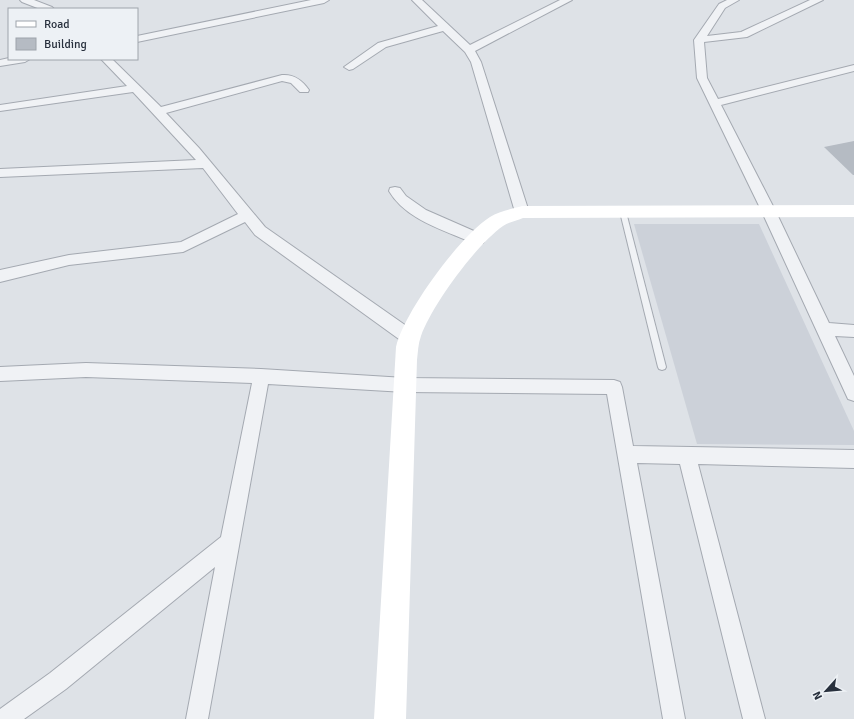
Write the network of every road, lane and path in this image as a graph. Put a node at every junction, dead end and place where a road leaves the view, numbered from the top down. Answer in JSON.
{"nodes":[{"id":1,"x":25,"y":0,"type":"edge"},
{"id":2,"x":324,"y":0,"type":"edge"},
{"id":3,"x":417,"y":0,"type":"edge"},
{"id":4,"x":568,"y":0,"type":"edge"},
{"id":5,"x":734,"y":0,"type":"edge"},
{"id":6,"x":818,"y":0,"type":"edge"},
{"id":7,"x":303,"y":2,"type":"edge"},
{"id":8,"x":46,"y":8,"type":"edge"},
{"id":9,"x":445,"y":27,"type":"junction"},
{"id":10,"x":138,"y":39,"type":"edge"},
{"id":11,"x":699,"y":40,"type":"junction"},
{"id":12,"x":469,"y":50,"type":"junction"},
{"id":13,"x":19,"y":60,"type":"edge"},
{"id":14,"x":107,"y":60,"type":"edge"},
{"id":15,"x":0,"y":63,"type":"edge"},
{"id":16,"x":349,"y":67,"type":"dead end"},
{"id":17,"x":854,"y":68,"type":"edge"},
{"id":18,"x":136,"y":88,"type":"junction"},
{"id":19,"x":304,"y":90,"type":"dead end"},
{"id":20,"x":714,"y":103,"type":"junction"},
{"id":21,"x":0,"y":108,"type":"edge"},
{"id":22,"x":159,"y":111,"type":"junction"},
{"id":23,"x":206,"y":164,"type":"junction"},
{"id":24,"x":0,"y":173,"type":"edge"},
{"id":25,"x":395,"y":191,"type":"dead end"},
{"id":26,"x":854,"y":211,"type":"edge"},
{"id":27,"x":522,"y":212,"type":"junction"},
{"id":28,"x":623,"y":212,"type":"junction"},
{"id":29,"x":769,"y":212,"type":"junction"},
{"id":30,"x":246,"y":216,"type":"junction"},
{"id":31,"x":478,"y":238,"type":"junction"},
{"id":32,"x":0,"y":276,"type":"edge"},
{"id":33,"x":823,"y":329,"type":"junction"},
{"id":34,"x":854,"y":331,"type":"edge"},
{"id":35,"x":409,"y":337,"type":"junction"},
{"id":36,"x":662,"y":367,"type":"dead end"},
{"id":37,"x":0,"y":374,"type":"edge"},
{"id":38,"x":261,"y":376,"type":"junction"},
{"id":39,"x":405,"y":385,"type":"junction"},
{"id":40,"x":854,"y":394,"type":"edge"},
{"id":41,"x":626,"y":454,"type":"junction"},
{"id":42,"x":687,"y":456,"type":"junction"},
{"id":43,"x":854,"y":459,"type":"edge"},
{"id":44,"x":231,"y":542,"type":"junction"},
{"id":45,"x":5,"y":719,"type":"edge"},
{"id":46,"x":197,"y":719,"type":"edge"},
{"id":47,"x":390,"y":719,"type":"edge"},
{"id":48,"x":674,"y":719,"type":"edge"},
{"id":49,"x":754,"y":719,"type":"edge"}],
"edges":[{"from":1,"to":8,"type":"street"},
{"from":2,"to":7,"type":"street"},
{"from":3,"to":9,"type":"street"},
{"from":4,"to":12,"type":"street"},
{"from":5,"to":11,"type":"street"},
{"from":6,"to":11,"type":"street"},
{"from":7,"to":10,"type":"street"},
{"from":9,"to":12,"type":"street"},
{"from":9,"to":16,"type":"street"},
{"from":11,"to":20,"type":"street"},
{"from":12,"to":27,"type":"street"},
{"from":13,"to":15,"type":"street"},
{"from":14,"to":18,"type":"street"},
{"from":17,"to":20,"type":"street"},
{"from":18,"to":21,"type":"street"},
{"from":18,"to":22,"type":"street"},
{"from":19,"to":22,"type":"street"},
{"from":20,"to":29,"type":"street"},
{"from":22,"to":23,"type":"street"},
{"from":23,"to":24,"type":"street"},
{"from":23,"to":30,"type":"street"},
{"from":25,"to":31,"type":"street"},
{"from":26,"to":29,"type":"street"},
{"from":27,"to":28,"type":"street"},
{"from":27,"to":31,"type":"street"},
{"from":28,"to":29,"type":"street"},
{"from":28,"to":36,"type":"lane"},
{"from":29,"to":33,"type":"street"},
{"from":30,"to":32,"type":"street"},
{"from":30,"to":35,"type":"street"},
{"from":31,"to":35,"type":"street"},
{"from":33,"to":34,"type":"street"},
{"from":33,"to":40,"type":"street"},
{"from":35,"to":39,"type":"street"},
{"from":37,"to":38,"type":"street"},
{"from":38,"to":39,"type":"street"},
{"from":38,"to":44,"type":"street"},
{"from":39,"to":41,"type":"street"},
{"from":39,"to":47,"type":"street"},
{"from":41,"to":42,"type":"street"},
{"from":41,"to":48,"type":"street"},
{"from":42,"to":43,"type":"street"},
{"from":42,"to":49,"type":"street"},
{"from":44,"to":45,"type":"street"},
{"from":44,"to":46,"type":"street"}]}
